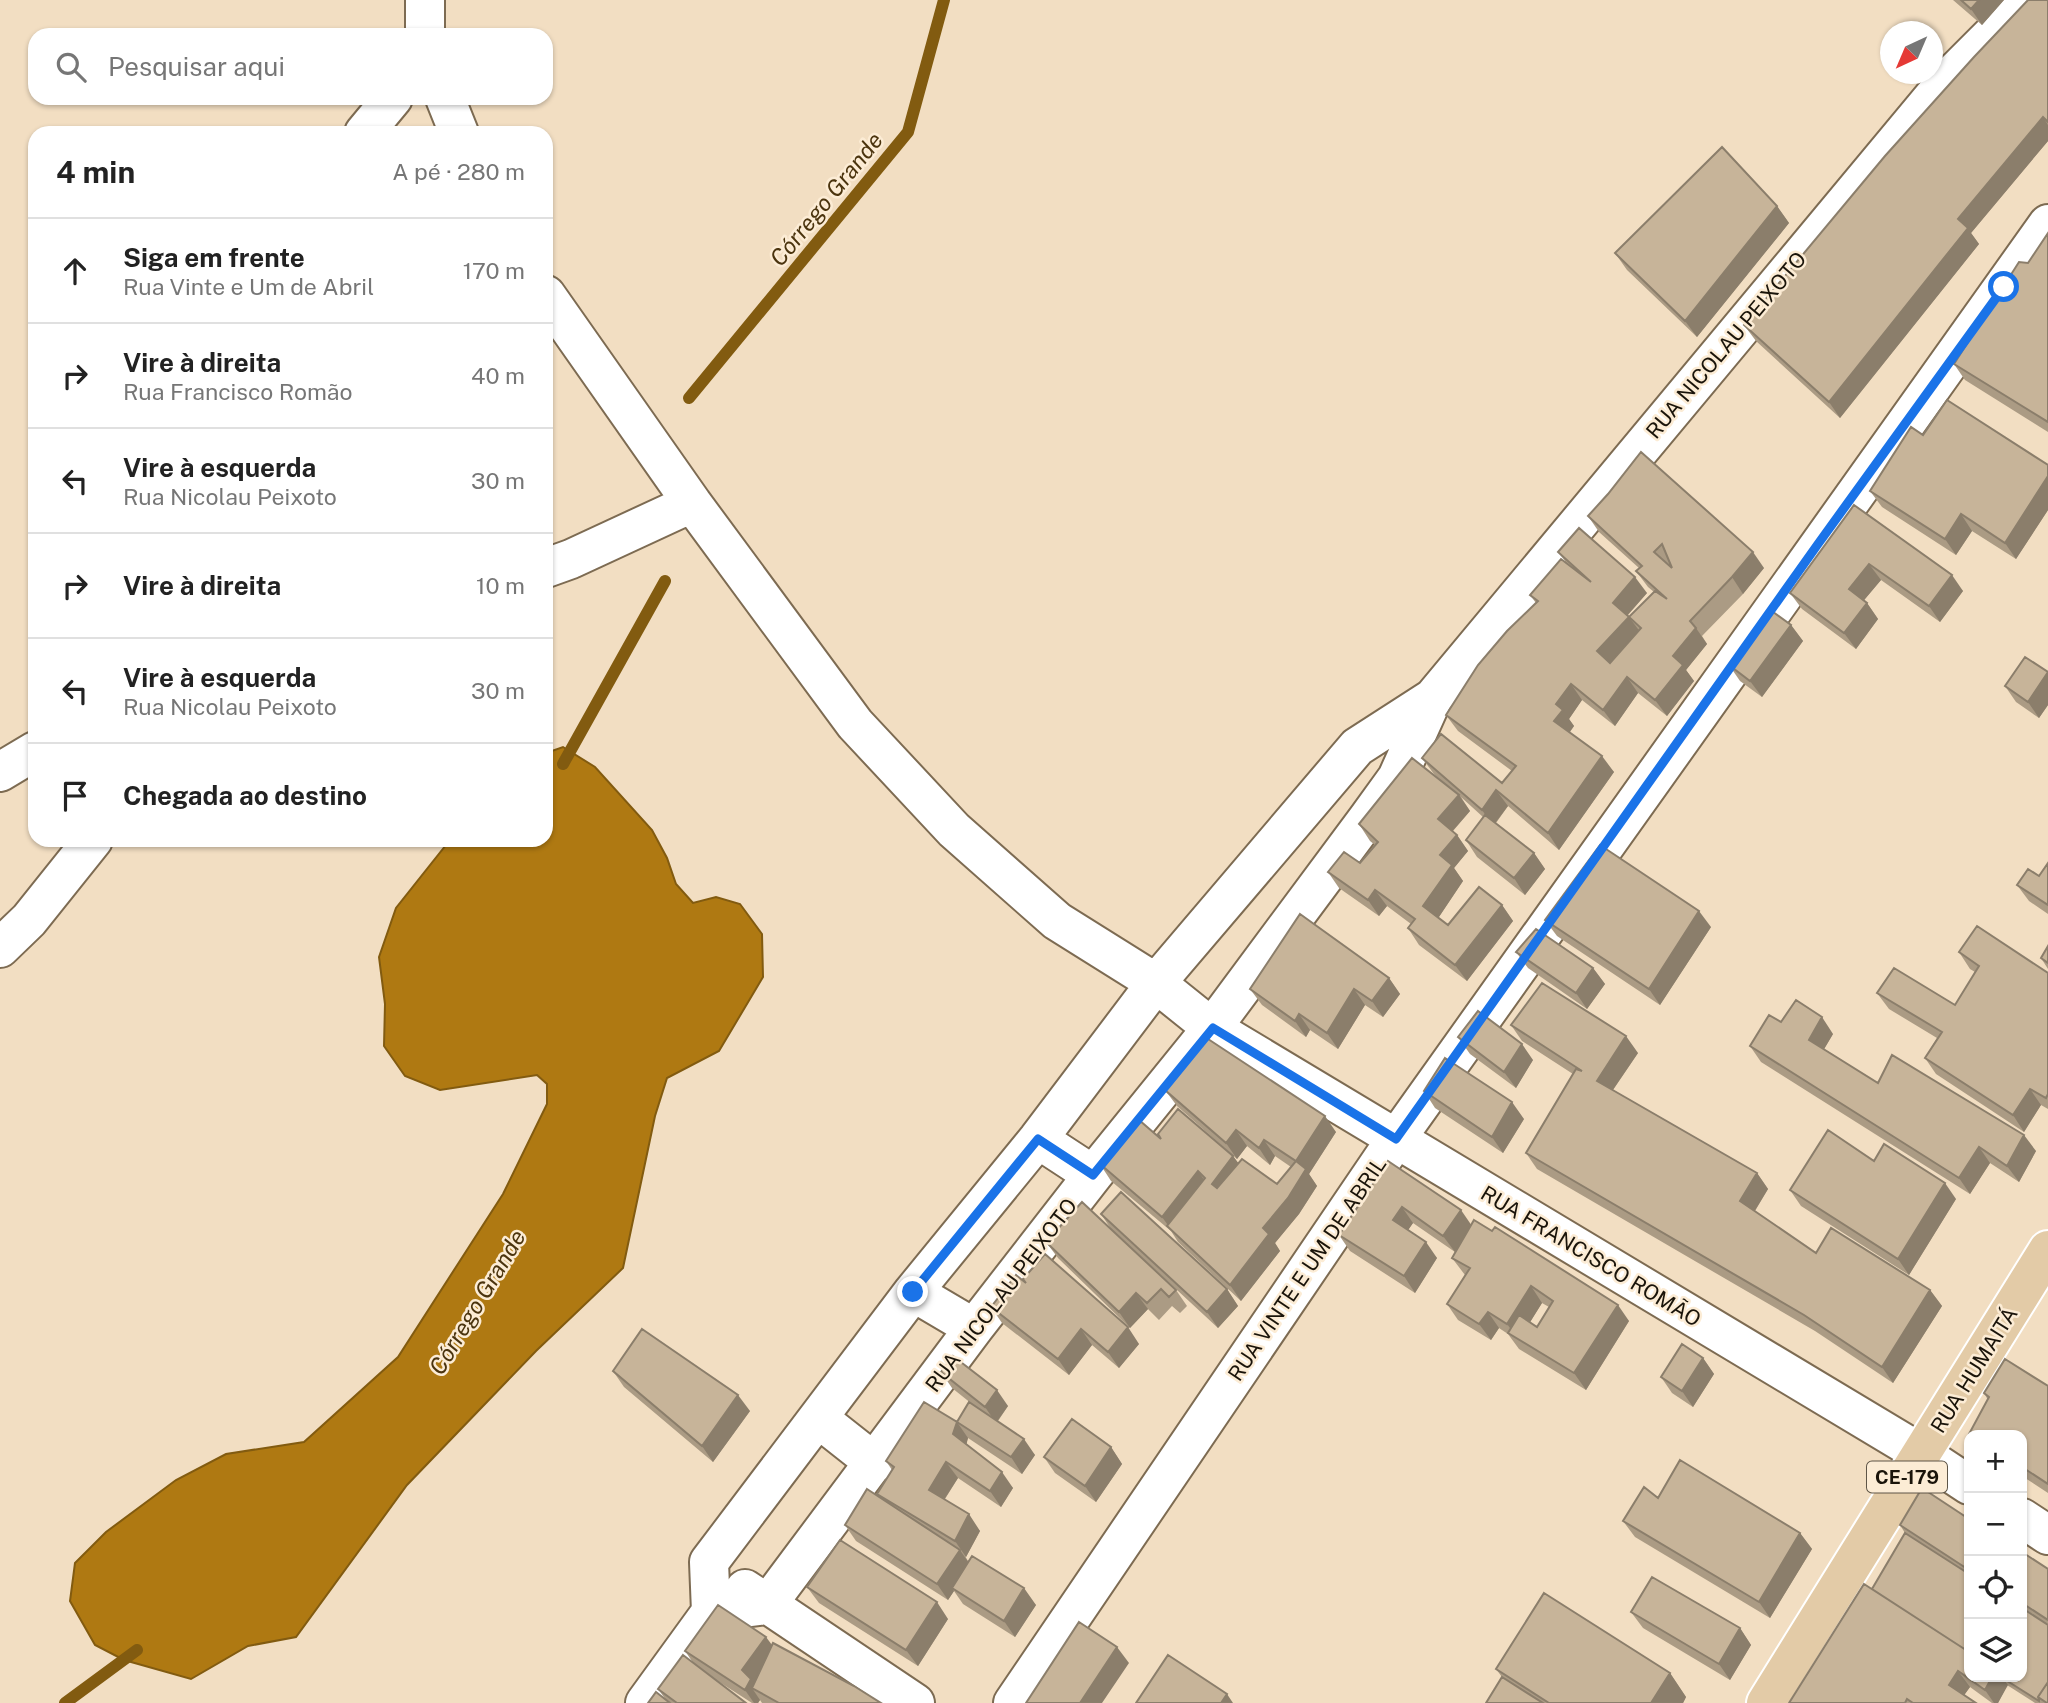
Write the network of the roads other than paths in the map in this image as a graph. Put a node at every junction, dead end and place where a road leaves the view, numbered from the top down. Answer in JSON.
{"nodes":[{"id":1,"x":425,"y":0,"type":"edge"},
{"id":2,"x":2027,"y":0,"type":"edge"},
{"id":3,"x":425,"y":28,"type":"edge"},
{"id":4,"x":387,"y":105,"type":"edge"},
{"id":5,"x":448,"y":105,"type":"edge"},
{"id":6,"x":370,"y":126,"type":"edge"},
{"id":7,"x":456,"y":126,"type":"edge"},
{"id":8,"x":2048,"y":224,"type":"edge"},
{"id":9,"x":553,"y":306,"type":"edge"},
{"id":10,"x":692,"y":503,"type":"junction"},
{"id":11,"x":553,"y":565,"type":"edge"},
{"id":12,"x":1433,"y":698,"type":"junction"},
{"id":13,"x":28,"y":755,"type":"edge"},
{"id":14,"x":0,"y":772,"type":"edge"},
{"id":15,"x":87,"y":847,"type":"edge"},
{"id":16,"x":0,"y":948,"type":"edge"},
{"id":17,"x":1156,"y":982,"type":"junction"},
{"id":18,"x":1213,"y":1028,"type":"junction"},
{"id":19,"x":1038,"y":1139,"type":"junction"},
{"id":20,"x":1396,"y":1139,"type":"junction"},
{"id":21,"x":1093,"y":1175,"type":"junction"},
{"id":22,"x":2048,"y":1250,"type":"edge"},
{"id":23,"x":913,"y":1292,"type":"junction"},
{"id":24,"x":974,"y":1328,"type":"junction"},
{"id":25,"x":818,"y":1418,"type":"junction"},
{"id":26,"x":1922,"y":1454,"type":"junction"},
{"id":27,"x":875,"y":1463,"type":"junction"},
{"id":28,"x":1964,"y":1482,"type":"edge"},
{"id":29,"x":2027,"y":1521,"type":"edge"},
{"id":30,"x":2048,"y":1535,"type":"edge"},
{"id":31,"x":709,"y":1562,"type":"junction"},
{"id":32,"x":767,"y":1605,"type":"junction"},
{"id":33,"x":711,"y":1612,"type":"junction"},
{"id":34,"x":645,"y":1703,"type":"edge"},
{"id":35,"x":915,"y":1703,"type":"edge"},
{"id":36,"x":1013,"y":1703,"type":"edge"},
{"id":37,"x":1766,"y":1703,"type":"edge"}],
"edges":[{"from":1,"to":3,"type":"street"},
{"from":2,"to":12,"type":"street","name":"RUA NICOLAU PEIXOTO"},
{"from":4,"to":6,"type":"street"},
{"from":5,"to":7,"type":"street"},
{"from":8,"to":20,"type":"street","name":"RUA VINTE E UM DE ABRIL"},
{"from":9,"to":10,"type":"street","name":"RUA FRANCISCO ROMÃO"},
{"from":10,"to":11,"type":"street"},
{"from":10,"to":17,"type":"street","name":"RUA FRANCISCO ROMÃO"},
{"from":12,"to":17,"type":"street","name":"RUA NICOLAU PEIXOTO"},
{"from":12,"to":18,"type":"street","name":"RUA NICOLAU PEIXOTO"},
{"from":13,"to":14,"type":"street"},
{"from":15,"to":16,"type":"street"},
{"from":17,"to":18,"type":"street","name":"RUA FRANCISCO ROMÃO"},
{"from":17,"to":19,"type":"street","name":"RUA NICOLAU PEIXOTO"},
{"from":18,"to":20,"type":"street","name":"RUA FRANCISCO ROMÃO"},
{"from":18,"to":21,"type":"street","name":"RUA NICOLAU PEIXOTO"},
{"from":19,"to":21,"type":"street"},
{"from":19,"to":23,"type":"street","name":"RUA NICOLAU PEIXOTO"},
{"from":20,"to":26,"type":"street","name":"RUA FRANCISCO ROMÃO"},
{"from":20,"to":36,"type":"street","name":"RUA VINTE E UM DE ABRIL"},
{"from":21,"to":24,"type":"street","name":"RUA NICOLAU PEIXOTO"},
{"from":22,"to":26,"type":"main road","name":"RUA HUMAITÁ","number":"CE-179"},
{"from":23,"to":24,"type":"street"},
{"from":23,"to":25,"type":"street","name":"RUA NICOLAU PEIXOTO"},
{"from":24,"to":27,"type":"street","name":"RUA NICOLAU PEIXOTO"},
{"from":25,"to":27,"type":"street"},
{"from":25,"to":31,"type":"street","name":"RUA NICOLAU PEIXOTO"},
{"from":26,"to":28,"type":"street","name":"RUA FRANCISCO ROMÃO"},
{"from":26,"to":37,"type":"main road","name":"RUA HUMAITÁ","number":"CE-179"},
{"from":27,"to":32,"type":"street","name":"RUA NICOLAU PEIXOTO"},
{"from":29,"to":30,"type":"street"},
{"from":31,"to":32,"type":"street"},
{"from":31,"to":33,"type":"street"},
{"from":32,"to":33,"type":"street"},
{"from":32,"to":35,"type":"street"},
{"from":33,"to":34,"type":"street"}]}
